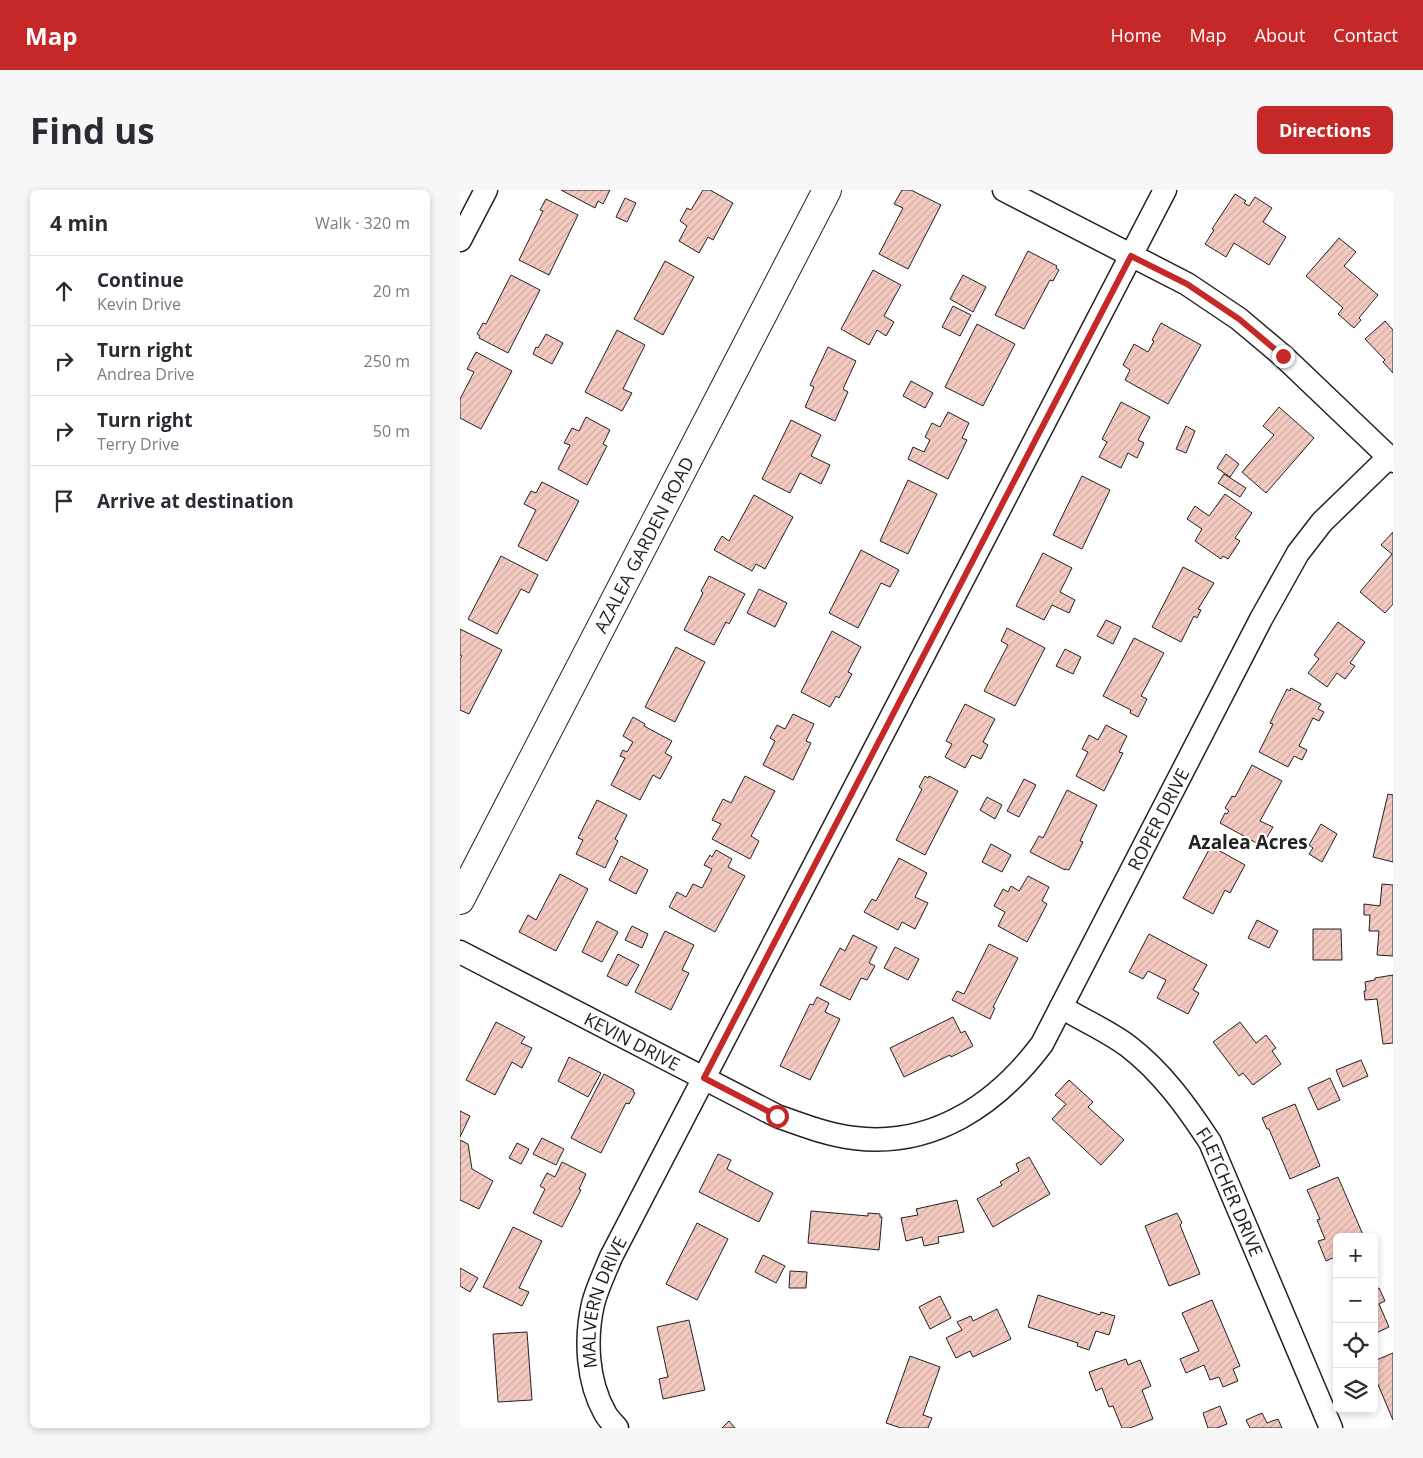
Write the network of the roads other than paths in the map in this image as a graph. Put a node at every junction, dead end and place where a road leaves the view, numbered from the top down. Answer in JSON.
{"nodes":[{"id":1,"x":486,"y":190,"type":"edge"},
{"id":2,"x":827,"y":190,"type":"edge"},
{"id":3,"x":1004,"y":190,"type":"edge"},
{"id":4,"x":1165,"y":190,"type":"edge"},
{"id":5,"x":460,"y":240,"type":"edge"},
{"id":6,"x":1131,"y":256,"type":"junction"},
{"id":7,"x":1391,"y":459,"type":"edge"},
{"id":8,"x":460,"y":900,"type":"edge"},
{"id":9,"x":460,"y":952,"type":"edge"},
{"id":10,"x":1061,"y":1007,"type":"junction"},
{"id":11,"x":704,"y":1078,"type":"junction"},
{"id":12,"x":895,"y":1138,"type":"joint"},
{"id":13,"x":617,"y":1428,"type":"edge"},
{"id":14,"x":1331,"y":1428,"type":"edge"}],
"edges":[{"from":1,"to":5,"type":"street"},
{"from":2,"to":8,"type":"main road","name":"AZALEA GARDEN ROAD"},
{"from":3,"to":6,"type":"street"},
{"from":4,"to":6,"type":"street","name":"MALVERN DRIVE"},
{"from":6,"to":7,"type":"street"},
{"from":6,"to":11,"type":"street","name":"MALVERN DRIVE"},
{"from":7,"to":10,"type":"street","name":"ROPER DRIVE"},
{"from":9,"to":11,"type":"street","name":"KEVIN DRIVE"},
{"from":10,"to":12,"type":"street","name":"ROPER DRIVE"},
{"from":10,"to":14,"type":"street","name":"FLETCHER DRIVE"},
{"from":11,"to":12,"type":"street","name":"KEVIN DRIVE"},
{"from":11,"to":13,"type":"street","name":"MALVERN DRIVE"}]}
